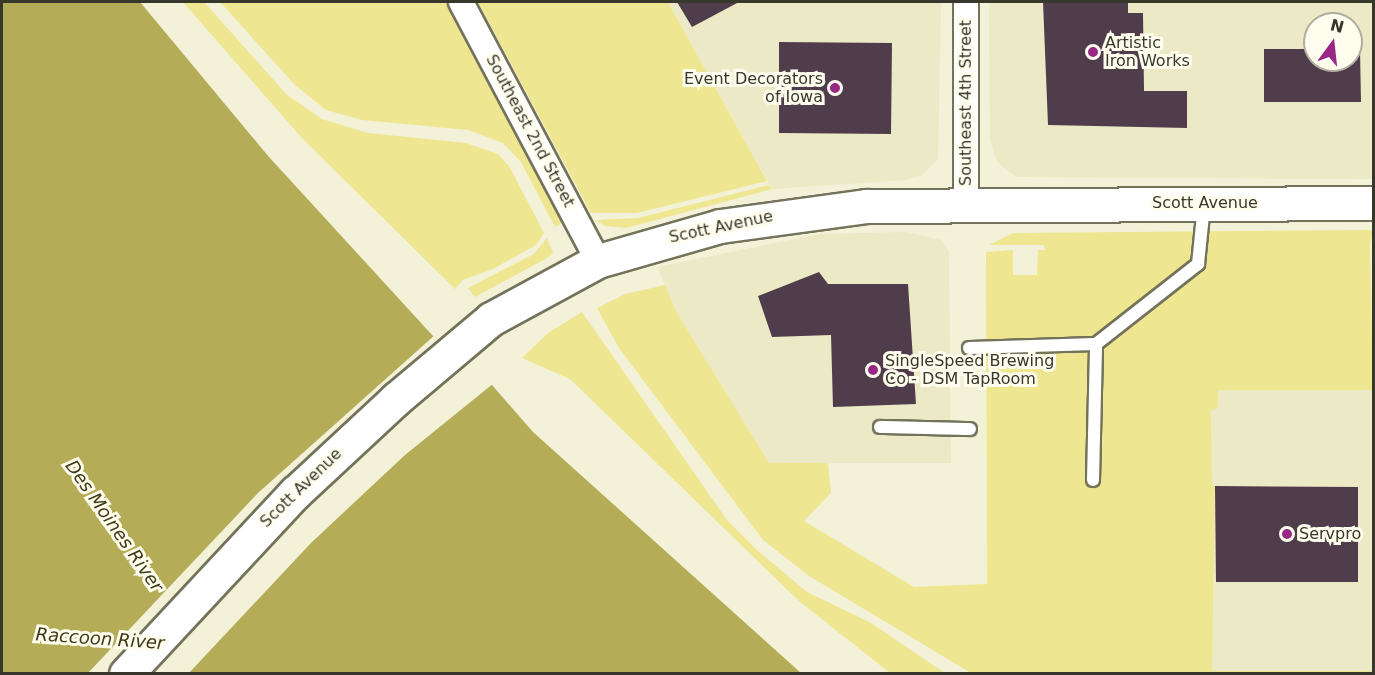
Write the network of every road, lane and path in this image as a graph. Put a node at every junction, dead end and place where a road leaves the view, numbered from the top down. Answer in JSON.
{"nodes":[{"id":1,"x":461,"y":2,"type":"edge"},
{"id":2,"x":966,"y":2,"type":"edge"},
{"id":3,"x":1374,"y":203,"type":"edge"},
{"id":4,"x":966,"y":204,"type":"junction"},
{"id":5,"x":1204,"y":204,"type":"junction"},
{"id":6,"x":598,"y":261,"type":"junction"},
{"id":7,"x":1096,"y":344,"type":"junction"},
{"id":8,"x":969,"y":348,"type":"dead end"},
{"id":9,"x":880,"y":427,"type":"dead end"},
{"id":10,"x":970,"y":429,"type":"dead end"},
{"id":11,"x":1093,"y":480,"type":"dead end"},
{"id":12,"x":126,"y":674,"type":"edge"}],
"edges":[{"from":1,"to":6,"type":"street","name":"Southeast 2nd Street"},
{"from":2,"to":4,"type":"street","name":"Southeast 4th Street"},
{"from":3,"to":5,"type":"main road","name":"Scott Avenue"},
{"from":4,"to":5,"type":"main road","name":"Scott Avenue"},
{"from":4,"to":6,"type":"main road","name":"Scott Avenue"},
{"from":5,"to":7,"type":"lane"},
{"from":6,"to":12,"type":"main road","name":"Scott Avenue"},
{"from":7,"to":8,"type":"lane"},
{"from":7,"to":11,"type":"lane"},
{"from":9,"to":10,"type":"lane"}]}
